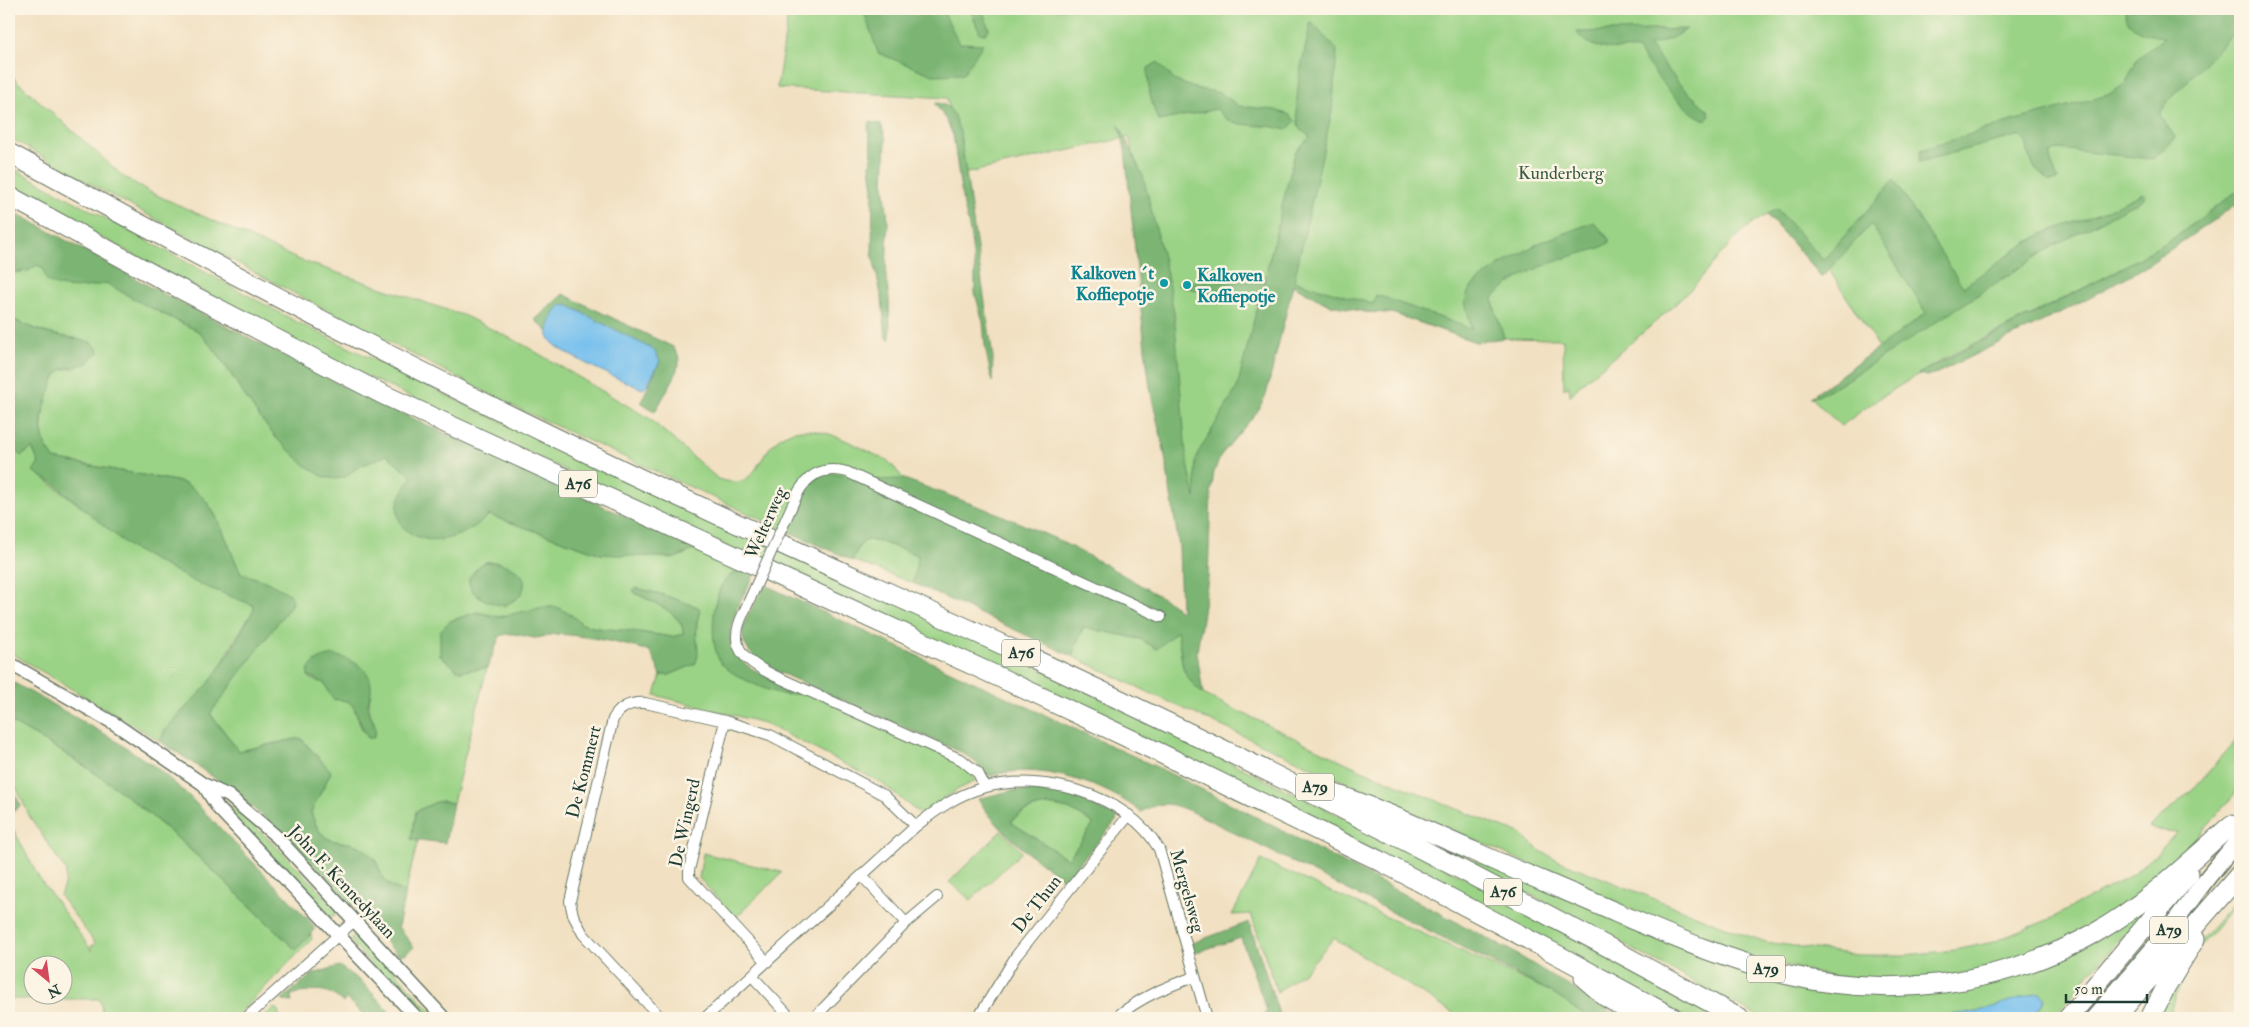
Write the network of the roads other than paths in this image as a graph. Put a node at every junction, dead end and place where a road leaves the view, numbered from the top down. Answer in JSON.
{"nodes":[{"id":1,"x":9,"y":153,"type":"edge"},
{"id":2,"x":9,"y":196,"type":"edge"},
{"id":3,"x":1161,"y":617,"type":"dead end"},
{"id":4,"x":9,"y":663,"type":"edge"},
{"id":5,"x":725,"y":721,"type":"junction"},
{"id":6,"x":1265,"y":770,"type":"junction"},
{"id":7,"x":204,"y":784,"type":"junction"},
{"id":8,"x":985,"y":787,"type":"junction"},
{"id":9,"x":1129,"y":815,"type":"junction"},
{"id":10,"x":916,"y":826,"type":"junction"},
{"id":11,"x":2237,"y":826,"type":"edge"},
{"id":12,"x":2240,"y":874,"type":"edge"},
{"id":13,"x":862,"y":876,"type":"junction"},
{"id":14,"x":937,"y":897,"type":"dead end"},
{"id":15,"x":2219,"y":899,"type":"junction"},
{"id":16,"x":354,"y":921,"type":"junction"},
{"id":17,"x":906,"y":923,"type":"junction"},
{"id":18,"x":338,"y":935,"type":"junction"},
{"id":19,"x":1554,"y":953,"type":"junction"},
{"id":20,"x":767,"y":962,"type":"junction"},
{"id":21,"x":752,"y":976,"type":"junction"},
{"id":22,"x":1194,"y":977,"type":"junction"},
{"id":23,"x":246,"y":1018,"type":"edge"},
{"id":24,"x":417,"y":1018,"type":"edge"},
{"id":25,"x":444,"y":1018,"type":"edge"},
{"id":26,"x":660,"y":1018,"type":"edge"},
{"id":27,"x":705,"y":1018,"type":"edge"},
{"id":28,"x":791,"y":1018,"type":"edge"},
{"id":29,"x":814,"y":1018,"type":"edge"},
{"id":30,"x":978,"y":1018,"type":"edge"},
{"id":31,"x":1115,"y":1018,"type":"edge"},
{"id":32,"x":1207,"y":1018,"type":"edge"},
{"id":33,"x":1640,"y":1018,"type":"edge"},
{"id":34,"x":1674,"y":1018,"type":"edge"},
{"id":35,"x":1739,"y":1018,"type":"edge"},
{"id":36,"x":2068,"y":1018,"type":"edge"},
{"id":37,"x":2094,"y":1018,"type":"edge"},
{"id":38,"x":2115,"y":1018,"type":"edge"},
{"id":39,"x":2150,"y":1018,"type":"edge"}],
"edges":[{"from":1,"to":6,"type":"highway","number":"A76"},
{"from":2,"to":19,"type":"highway","number":"A76"},
{"from":3,"to":8,"type":"street","name":"Welterweg","bridge":true},
{"from":4,"to":7,"type":"street","name":"John F. Kennedylaan"},
{"from":5,"to":10,"type":"street","name":"De Kommert"},
{"from":5,"to":20,"type":"street","name":"De Wingerd"},
{"from":5,"to":26,"type":"street","name":"De Kommert"},
{"from":6,"to":11,"type":"highway","number":"A79"},
{"from":6,"to":35,"type":"highway","number":"A76"},
{"from":7,"to":16,"type":"street","name":"John F. Kennedylaan"},
{"from":7,"to":18,"type":"street","name":"John F. Kennedylaan"},
{"from":8,"to":9,"type":"street","name":"Mergelsweg"},
{"from":8,"to":10,"type":"street","name":"Mergelsweg"},
{"from":9,"to":22,"type":"street","name":"Mergelsweg"},
{"from":9,"to":30,"type":"street","name":"De Thun"},
{"from":10,"to":13,"type":"street","name":"Mergelsweg"},
{"from":11,"to":36,"type":"highway","number":"A79"},
{"from":11,"to":37,"type":"main road","number":"A79"},
{"from":12,"to":15,"type":"highway","number":"A79"},
{"from":13,"to":17,"type":"street"},
{"from":13,"to":20,"type":"street","name":"Mergelsweg"},
{"from":14,"to":17,"type":"street"},
{"from":15,"to":38,"type":"highway","number":"A79"},
{"from":15,"to":39,"type":"highway"},
{"from":16,"to":18,"type":"street"},
{"from":16,"to":25,"type":"street","name":"John F. Kennedylaan"},
{"from":17,"to":29,"type":"street"},
{"from":18,"to":23,"type":"street"},
{"from":18,"to":24,"type":"street","name":"John F. Kennedylaan"},
{"from":19,"to":33,"type":"highway","number":"A76"},
{"from":19,"to":34,"type":"highway","number":"A76"},
{"from":20,"to":21,"type":"street","name":"Mergelsweg"},
{"from":21,"to":27,"type":"street","name":"Mergelsweg"},
{"from":21,"to":28,"type":"street"},
{"from":22,"to":31,"type":"street"},
{"from":22,"to":32,"type":"street","name":"Mergelsweg"}]}
